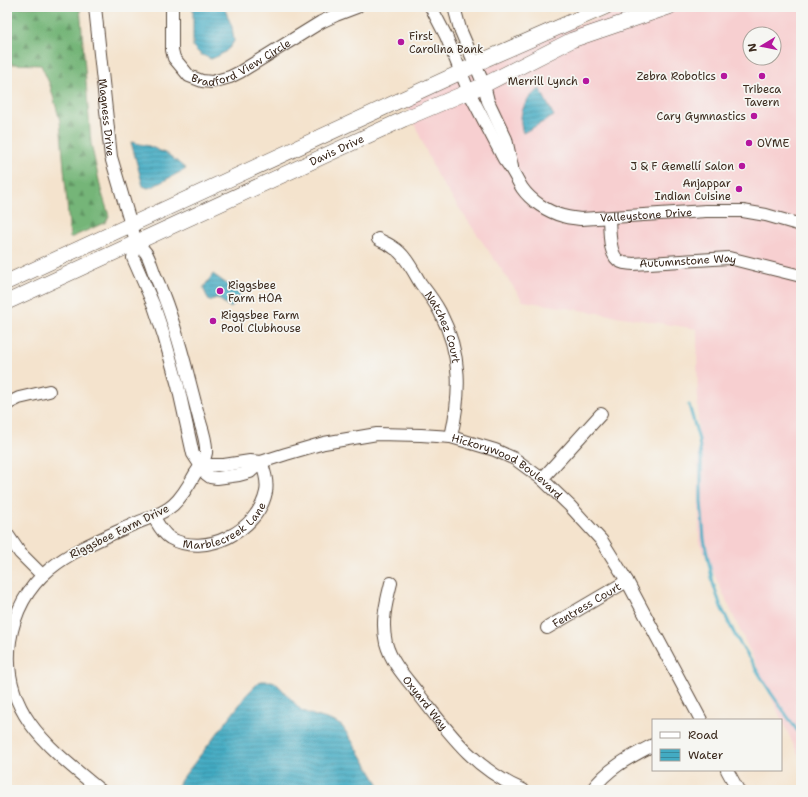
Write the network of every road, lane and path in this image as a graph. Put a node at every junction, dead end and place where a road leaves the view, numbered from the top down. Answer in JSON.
{"nodes":[{"id":1,"x":95,"y":7,"type":"edge"},
{"id":2,"x":172,"y":7,"type":"edge"},
{"id":3,"x":357,"y":7,"type":"edge"},
{"id":4,"x":430,"y":7,"type":"edge"},
{"id":5,"x":454,"y":7,"type":"edge"},
{"id":6,"x":605,"y":7,"type":"edge"},
{"id":7,"x":669,"y":7,"type":"edge"},
{"id":8,"x":475,"y":64,"type":"junction"},
{"id":9,"x":461,"y":72,"type":"junction"},
{"id":10,"x":484,"y":85,"type":"junction"},
{"id":11,"x":469,"y":92,"type":"junction"},
{"id":12,"x":512,"y":168,"type":"junction"},
{"id":13,"x":610,"y":218,"type":"junction"},
{"id":14,"x":801,"y":224,"type":"edge"},
{"id":15,"x":130,"y":225,"type":"junction"},
{"id":16,"x":378,"y":240,"type":"dead end"},
{"id":17,"x":136,"y":242,"type":"junction"},
{"id":18,"x":801,"y":276,"type":"edge"},
{"id":19,"x":7,"y":282,"type":"edge"},
{"id":20,"x":7,"y":302,"type":"edge"},
{"id":21,"x":49,"y":391,"type":"dead end"},
{"id":22,"x":7,"y":404,"type":"edge"},
{"id":23,"x":601,"y":414,"type":"dead end"},
{"id":24,"x":451,"y":437,"type":"junction"},
{"id":25,"x":261,"y":462,"type":"junction"},
{"id":26,"x":200,"y":464,"type":"junction"},
{"id":27,"x":542,"y":479,"type":"junction"},
{"id":28,"x":153,"y":516,"type":"junction"},
{"id":29,"x":7,"y":534,"type":"edge"},
{"id":30,"x":42,"y":575,"type":"junction"},
{"id":31,"x":627,"y":581,"type":"junction"},
{"id":32,"x":391,"y":583,"type":"dead end"},
{"id":33,"x":547,"y":628,"type":"dead end"},
{"id":34,"x":700,"y":719,"type":"edge"},
{"id":35,"x":652,"y":746,"type":"edge"},
{"id":36,"x":728,"y":771,"type":"edge"},
{"id":37,"x":86,"y":786,"type":"edge"},
{"id":38,"x":100,"y":790,"type":"edge"},
{"id":39,"x":523,"y":790,"type":"edge"},
{"id":40,"x":592,"y":790,"type":"edge"},
{"id":41,"x":738,"y":790,"type":"edge"}],
"edges":[{"from":1,"to":15,"type":"street","name":"Magness Drive"},
{"from":2,"to":3,"type":"street","name":"Bradford View Circle"},
{"from":4,"to":9,"type":"street","name":"Valleystone Drive"},
{"from":5,"to":8,"type":"street","name":"Valleystone Drive"},
{"from":6,"to":8,"type":"main road","name":"Davis Drive"},
{"from":7,"to":10,"type":"main road","name":"Davis Drive"},
{"from":8,"to":9,"type":"main road","name":"Davis Drive"},
{"from":8,"to":10,"type":"street","name":"Valleystone Drive"},
{"from":9,"to":11,"type":"street","name":"Valleystone Drive"},
{"from":9,"to":15,"type":"main road","name":"Davis Drive"},
{"from":10,"to":11,"type":"main road","name":"Davis Drive"},
{"from":10,"to":12,"type":"street","name":"Valleystone Drive"},
{"from":11,"to":12,"type":"street","name":"Valleystone Drive"},
{"from":11,"to":17,"type":"main road","name":"Davis Drive"},
{"from":12,"to":13,"type":"street","name":"Valleystone Drive"},
{"from":13,"to":14,"type":"street","name":"Valleystone Drive"},
{"from":13,"to":18,"type":"street","name":"Autumnstone Way"},
{"from":15,"to":17,"type":"street","name":"Riggsbee Farm Drive"},
{"from":15,"to":19,"type":"main road","name":"Davis Drive"},
{"from":16,"to":24,"type":"street","name":"Natchez Court"},
{"from":17,"to":20,"type":"main road","name":"Davis Drive"},
{"from":17,"to":26,"type":"street","name":"Riggsbee Farm Drive"},
{"from":21,"to":22,"type":"street"},
{"from":23,"to":27,"type":"street"},
{"from":24,"to":25,"type":"street","name":"Hickorywood Boulevard"},
{"from":24,"to":27,"type":"street","name":"Hickorywood Boulevard"},
{"from":25,"to":26,"type":"street","name":"Hickorywood Boulevard"},
{"from":25,"to":28,"type":"street","name":"Marblecreek Lane"},
{"from":26,"to":28,"type":"street","name":"Riggsbee Farm Drive"},
{"from":27,"to":31,"type":"street","name":"Hickorywood Boulevard"},
{"from":28,"to":30,"type":"street","name":"Riggsbee Farm Drive"},
{"from":29,"to":30,"type":"street"},
{"from":30,"to":37,"type":"street","name":"Riggsbee Farm Drive"},
{"from":31,"to":33,"type":"street","name":"Fentress Court"},
{"from":31,"to":34,"type":"street","name":"Hickorywood Boulevard"},
{"from":32,"to":39,"type":"street","name":"Oxyard Way"},
{"from":35,"to":40,"type":"street"},
{"from":36,"to":41,"type":"street"},
{"from":37,"to":38,"type":"street","name":"Riggsbee Farm Drive"}]}
